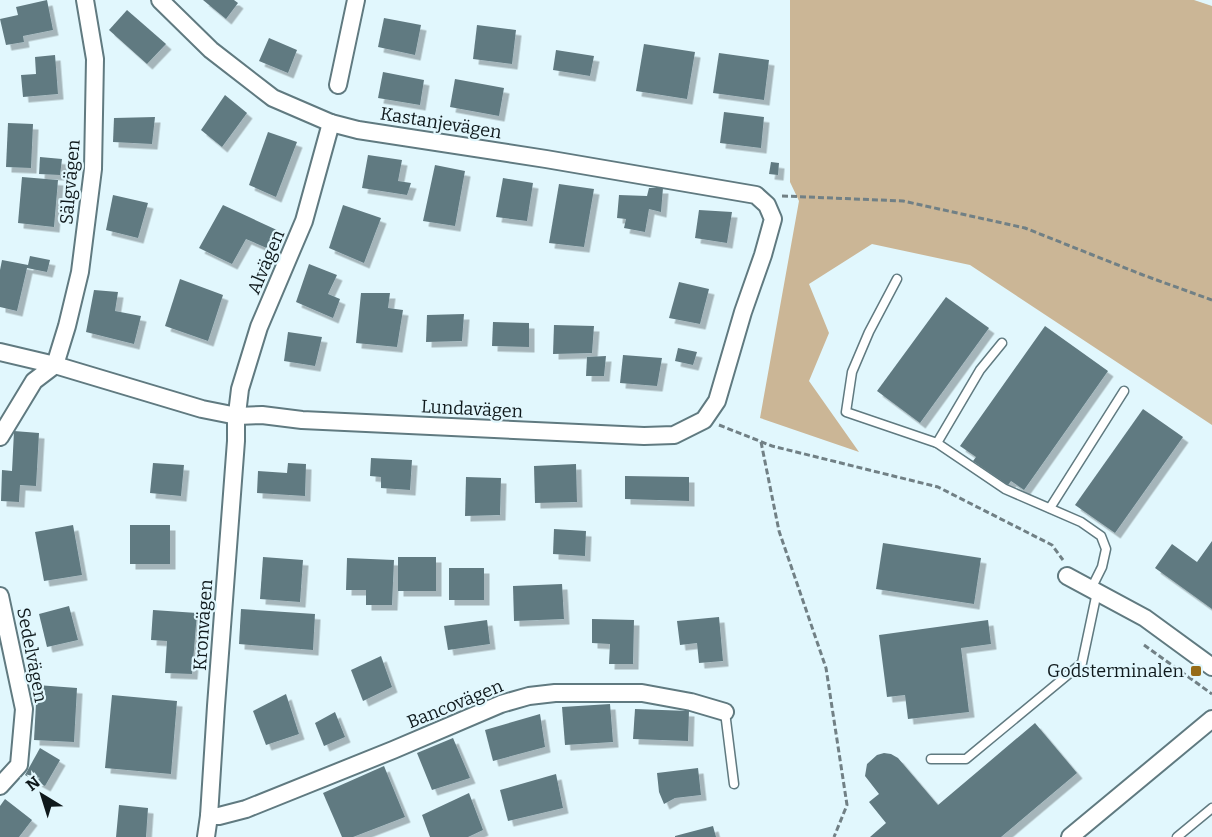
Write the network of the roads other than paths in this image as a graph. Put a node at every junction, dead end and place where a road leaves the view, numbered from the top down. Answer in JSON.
{"nodes":[{"id":1,"x":85,"y":0,"type":"edge"},
{"id":2,"x":160,"y":0,"type":"edge"},
{"id":3,"x":356,"y":0,"type":"edge"},
{"id":4,"x":339,"y":85,"type":"dead end"},
{"id":5,"x":331,"y":123,"type":"junction"},
{"id":6,"x":897,"y":279,"type":"dead end"},
{"id":7,"x":1002,"y":343,"type":"dead end"},
{"id":8,"x":0,"y":352,"type":"edge"},
{"id":9,"x":55,"y":365,"type":"junction"},
{"id":10,"x":1124,"y":391,"type":"dead end"},
{"id":11,"x":237,"y":416,"type":"junction"},
{"id":12,"x":704,"y":420,"type":"joint"},
{"id":13,"x":0,"y":437,"type":"edge"},
{"id":14,"x":937,"y":443,"type":"junction"},
{"id":15,"x":1050,"y":508,"type":"junction"},
{"id":16,"x":1067,"y":576,"type":"road end"},
{"id":17,"x":1094,"y":590,"type":"junction"},
{"id":18,"x":0,"y":596,"type":"edge"},
{"id":19,"x":1212,"y":668,"type":"edge"},
{"id":20,"x":725,"y":712,"type":"joint"},
{"id":21,"x":1212,"y":719,"type":"edge"},
{"id":22,"x":931,"y":759,"type":"dead end"},
{"id":23,"x":734,"y":784,"type":"dead end"},
{"id":24,"x":0,"y":786,"type":"edge"},
{"id":25,"x":1212,"y":808,"type":"edge"},
{"id":26,"x":209,"y":816,"type":"junction"},
{"id":27,"x":206,"y":837,"type":"edge"},
{"id":28,"x":1070,"y":837,"type":"edge"},
{"id":29,"x":1177,"y":837,"type":"edge"}],
"edges":[{"from":1,"to":9,"type":"street","name":"Sälgvägen"},
{"from":2,"to":5,"type":"street","name":"Kastanjevägen"},
{"from":3,"to":4,"type":"street"},
{"from":5,"to":11,"type":"street","name":"Alvägen"},
{"from":5,"to":12,"type":"street","name":"Kastanjevägen"},
{"from":6,"to":14,"type":"lane"},
{"from":7,"to":14,"type":"lane"},
{"from":8,"to":9,"type":"street","name":"Lundavägen"},
{"from":9,"to":11,"type":"street","name":"Lundavägen"},
{"from":9,"to":13,"type":"street"},
{"from":10,"to":15,"type":"lane"},
{"from":11,"to":12,"type":"street","name":"Lundavägen"},
{"from":11,"to":26,"type":"street","name":"Kronvägen"},
{"from":14,"to":15,"type":"lane"},
{"from":15,"to":17,"type":"lane"},
{"from":16,"to":17,"type":"street"},
{"from":17,"to":19,"type":"street"},
{"from":17,"to":22,"type":"lane"},
{"from":18,"to":24,"type":"street","name":"Sedelvägen"},
{"from":20,"to":23,"type":"lane"},
{"from":20,"to":26,"type":"street","name":"Bancovägen"},
{"from":21,"to":28,"type":"street"},
{"from":25,"to":29,"type":"lane"},
{"from":26,"to":27,"type":"street","name":"Kronvägen"}]}
